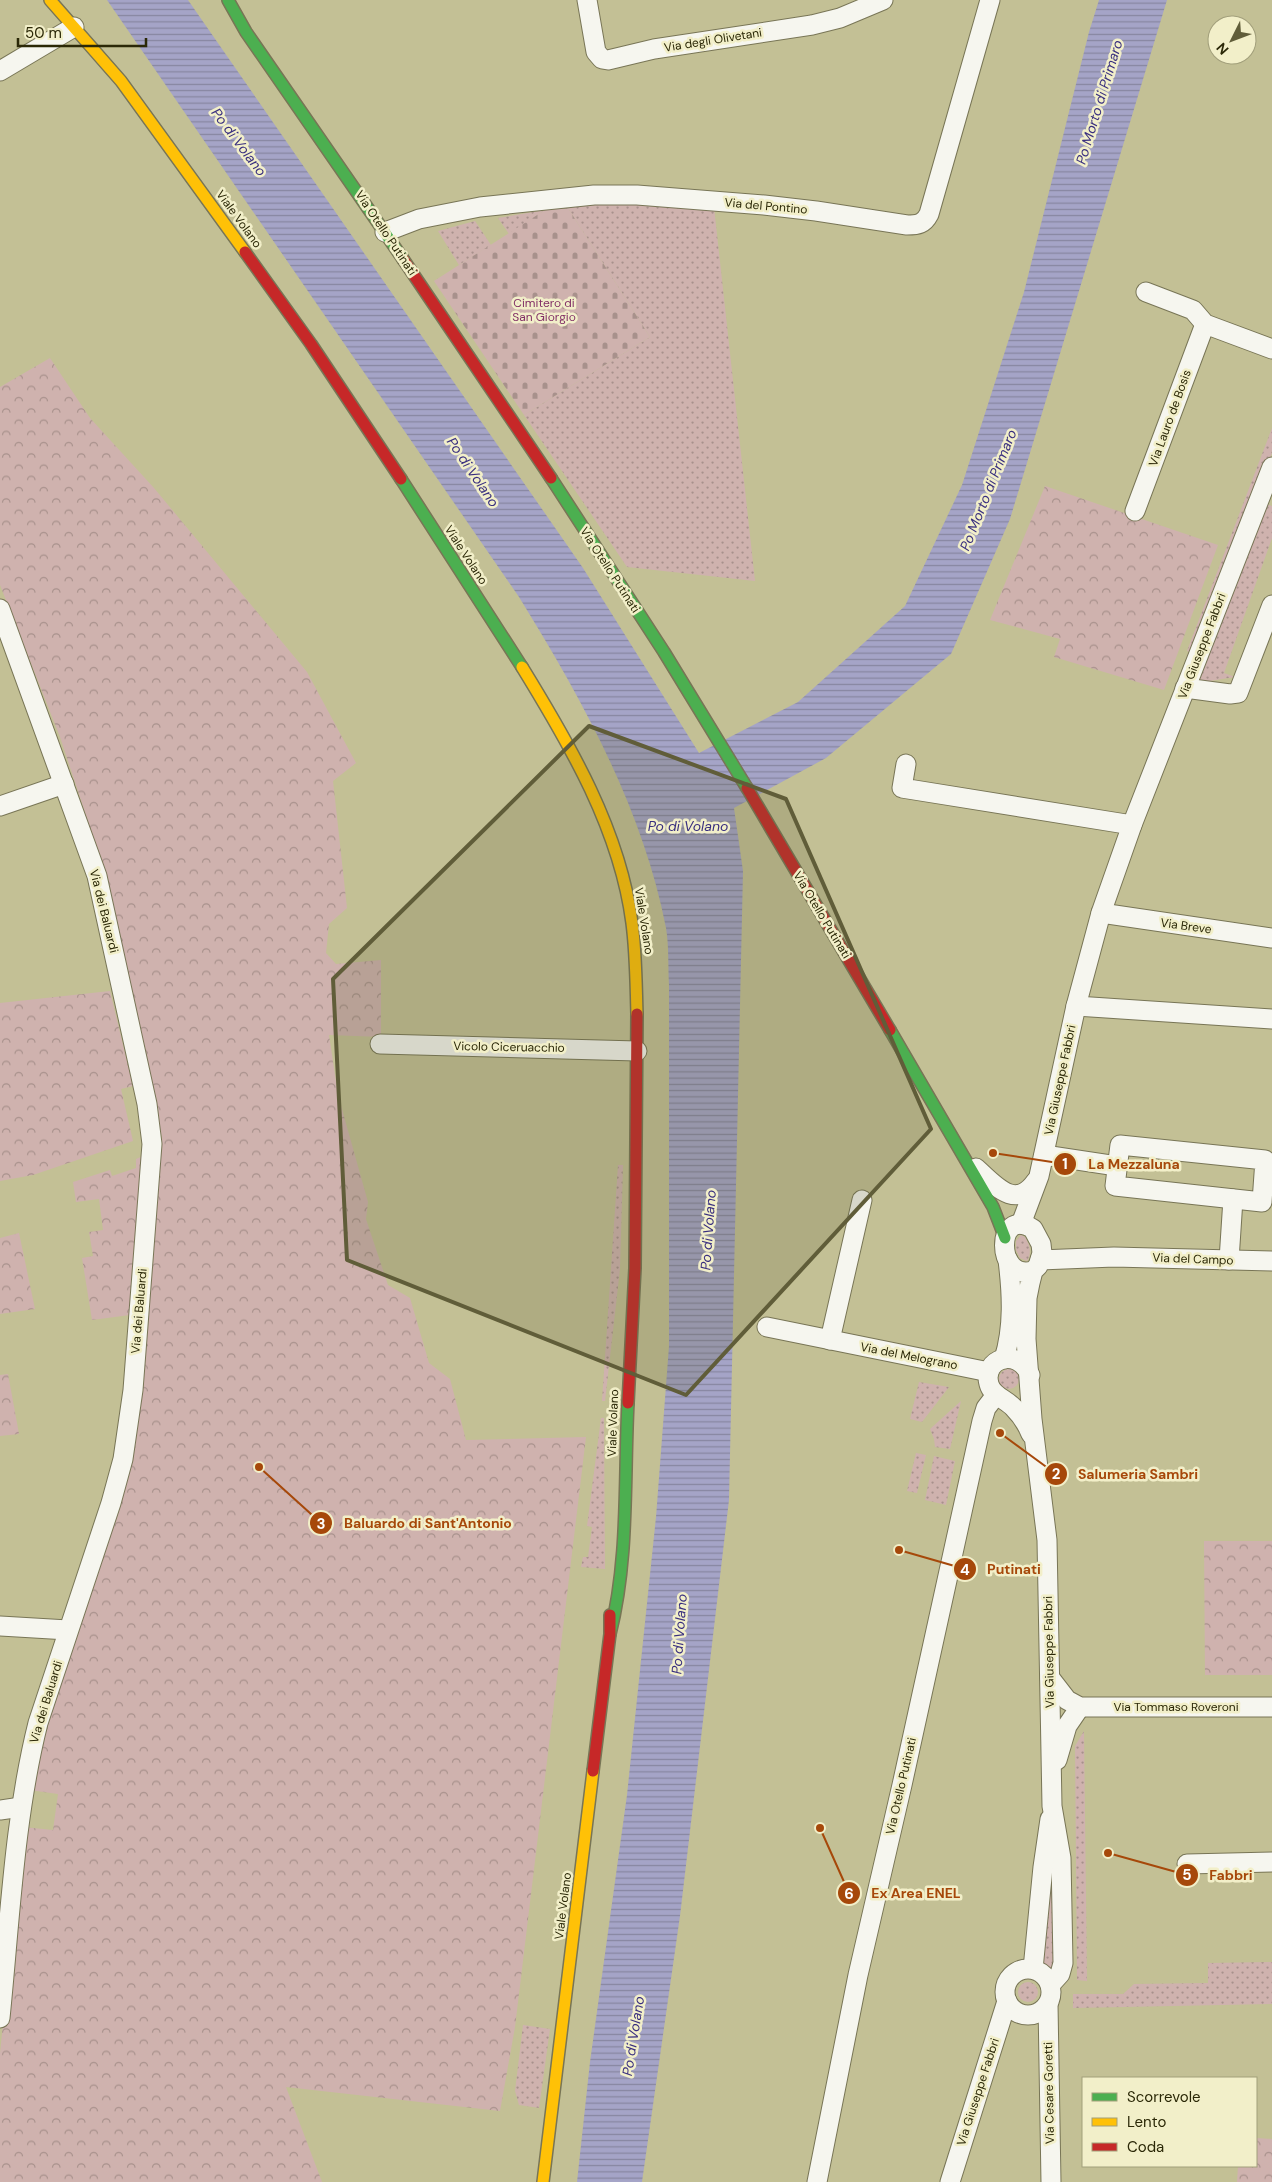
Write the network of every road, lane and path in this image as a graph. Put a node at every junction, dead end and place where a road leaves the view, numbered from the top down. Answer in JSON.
{"nodes":[{"id":1,"x":50,"y":0,"type":"edge"},
{"id":2,"x":228,"y":0,"type":"edge"},
{"id":3,"x":587,"y":0,"type":"edge"},
{"id":4,"x":883,"y":0,"type":"edge"},
{"id":5,"x":989,"y":3,"type":"edge"},
{"id":6,"x":74,"y":27,"type":"junction"},
{"id":7,"x":0,"y":72,"type":"edge"},
{"id":8,"x":385,"y":232,"type":"junction"},
{"id":9,"x":1146,"y":292,"type":"dead end"},
{"id":10,"x":1205,"y":324,"type":"junction"},
{"id":11,"x":1272,"y":349,"type":"edge"},
{"id":12,"x":1272,"y":467,"type":"edge"},
{"id":13,"x":1268,"y":491,"type":"edge"},
{"id":14,"x":1135,"y":512,"type":"dead end"},
{"id":15,"x":1272,"y":605,"type":"edge"},
{"id":16,"x":0,"y":609,"type":"edge"},
{"id":17,"x":1185,"y":688,"type":"junction"},
{"id":18,"x":906,"y":764,"type":"dead end"},
{"id":19,"x":64,"y":784,"type":"junction"},
{"id":20,"x":0,"y":806,"type":"edge"},
{"id":21,"x":1132,"y":825,"type":"junction"},
{"id":22,"x":1101,"y":913,"type":"junction"},
{"id":23,"x":1272,"y":938,"type":"edge"},
{"id":24,"x":1076,"y":1006,"type":"junction"},
{"id":25,"x":1272,"y":1019,"type":"edge"},
{"id":26,"x":380,"y":1044,"type":"dead end"},
{"id":27,"x":637,"y":1051,"type":"junction"},
{"id":28,"x":1044,"y":1155,"type":"junction"},
{"id":29,"x":964,"y":1157,"type":"junction"},
{"id":30,"x":1118,"y":1166,"type":"junction"},
{"id":31,"x":1039,"y":1176,"type":"junction"},
{"id":32,"x":1233,"y":1199,"type":"junction"},
{"id":33,"x":862,"y":1200,"type":"dead end"},
{"id":34,"x":635,"y":1211,"type":"junction"},
{"id":35,"x":1023,"y":1231,"type":"junction"},
{"id":36,"x":1114,"y":1257,"type":"junction"},
{"id":37,"x":1008,"y":1260,"type":"junction"},
{"id":38,"x":1228,"y":1260,"type":"junction"},
{"id":39,"x":1272,"y":1262,"type":"edge"},
{"id":40,"x":1036,"y":1266,"type":"junction"},
{"id":41,"x":622,"y":1307,"type":"dead end"},
{"id":42,"x":767,"y":1327,"type":"dead end"},
{"id":43,"x":830,"y":1340,"type":"junction"},
{"id":44,"x":1004,"y":1359,"type":"junction"},
{"id":45,"x":989,"y":1372,"type":"junction"},
{"id":46,"x":1029,"y":1380,"type":"junction"},
{"id":47,"x":999,"y":1397,"type":"junction"},
{"id":48,"x":1034,"y":1440,"type":"junction"},
{"id":49,"x":612,"y":1548,"type":"dead end"},
{"id":50,"x":0,"y":1626,"type":"edge"},
{"id":51,"x":68,"y":1630,"type":"junction"},
{"id":52,"x":610,"y":1634,"type":"junction"},
{"id":53,"x":1050,"y":1678,"type":"junction"},
{"id":54,"x":1080,"y":1707,"type":"junction"},
{"id":55,"x":1272,"y":1707,"type":"edge"},
{"id":56,"x":1052,"y":1797,"type":"junction"},
{"id":57,"x":21,"y":1807,"type":"junction"},
{"id":58,"x":0,"y":1810,"type":"edge"},
{"id":59,"x":1272,"y":1862,"type":"edge"},
{"id":60,"x":1187,"y":1864,"type":"dead end"},
{"id":61,"x":1033,"y":1969,"type":"junction"},
{"id":62,"x":1050,"y":1985,"type":"junction"},
{"id":63,"x":1007,"y":2001,"type":"junction"},
{"id":64,"x":1048,"y":2004,"type":"junction"},
{"id":65,"x":0,"y":2018,"type":"edge"},
{"id":66,"x":542,"y":2182,"type":"edge"},
{"id":67,"x":817,"y":2182,"type":"edge"},
{"id":68,"x":950,"y":2182,"type":"edge"},
{"id":69,"x":1051,"y":2182,"type":"edge"}],
"edges":[{"from":1,"to":6,"type":"main road","name":"Viale Volano"},
{"from":2,"to":8,"type":"main road","name":"Via Otello Putinati"},
{"from":3,"to":4,"type":"street","name":"Via degli Olivetani"},
{"from":5,"to":8,"type":"street","name":"Via del Pontino"},
{"from":6,"to":7,"type":"street"},
{"from":6,"to":27,"type":"main road","name":"Viale Volano"},
{"from":8,"to":29,"type":"main road","name":"Via Otello Putinati"},
{"from":9,"to":10,"type":"street"},
{"from":10,"to":11,"type":"street"},
{"from":10,"to":14,"type":"street","name":"Via Lauro de Bosis"},
{"from":12,"to":13,"type":"street","name":"Via Giuseppe Fabbri"},
{"from":13,"to":17,"type":"street","name":"Via Giuseppe Fabbri"},
{"from":15,"to":17,"type":"street"},
{"from":16,"to":19,"type":"street","name":"Via dei Baluardi"},
{"from":17,"to":21,"type":"street","name":"Via Giuseppe Fabbri"},
{"from":18,"to":21,"type":"street"},
{"from":19,"to":20,"type":"street"},
{"from":19,"to":51,"type":"street","name":"Via dei Baluardi"},
{"from":21,"to":22,"type":"street","name":"Via Giuseppe Fabbri"},
{"from":22,"to":23,"type":"street","name":"Via Breve"},
{"from":22,"to":24,"type":"street","name":"Via Giuseppe Fabbri"},
{"from":24,"to":25,"type":"street"},
{"from":24,"to":28,"type":"street","name":"Via Giuseppe Fabbri"},
{"from":26,"to":27,"type":"street","name":"Vicolo Ciceruacchio"},
{"from":27,"to":34,"type":"main road","name":"Viale Volano"},
{"from":28,"to":30,"type":"street"},
{"from":28,"to":31,"type":"street","name":"Via Giuseppe Fabbri"},
{"from":29,"to":31,"type":"street","name":"Via Giuseppe Fabbri"},
{"from":29,"to":35,"type":"street","name":"Via Otello Putinati"},
{"from":30,"to":32,"type":"street"},
{"from":30,"to":32,"type":"street"},
{"from":31,"to":35,"type":"street","name":"Via Giuseppe Fabbri"},
{"from":32,"to":38,"type":"street"},
{"from":33,"to":43,"type":"street"},
{"from":34,"to":41,"type":"main road","name":"Viale Volano"},
{"from":34,"to":52,"type":"main road","name":"Viale Volano"},
{"from":35,"to":36,"type":"street","name":"Via del Campo"},
{"from":35,"to":37,"type":"street","name":"Via Giuseppe Fabbri"},
{"from":35,"to":40,"type":"street","name":"Via Giuseppe Fabbri"},
{"from":36,"to":38,"type":"street","name":"Via del Campo"},
{"from":36,"to":40,"type":"street","name":"Via del Campo"},
{"from":37,"to":40,"type":"street"},
{"from":37,"to":44,"type":"street"},
{"from":38,"to":39,"type":"street","name":"Via del Campo"},
{"from":40,"to":46,"type":"street","name":"Via Giuseppe Fabbri"},
{"from":42,"to":43,"type":"street","name":"Via del Melograno"},
{"from":43,"to":45,"type":"street","name":"Via del Melograno"},
{"from":44,"to":45,"type":"street"},
{"from":44,"to":46,"type":"street"},
{"from":45,"to":47,"type":"street"},
{"from":46,"to":47,"type":"street"},
{"from":46,"to":48,"type":"street","name":"Via Giuseppe Fabbri"},
{"from":47,"to":48,"type":"street","name":"Via Giuseppe Fabbri"},
{"from":47,"to":67,"type":"street","name":"Via Otello Putinati"},
{"from":48,"to":53,"type":"street","name":"Via Giuseppe Fabbri"},
{"from":49,"to":52,"type":"main road","name":"Viale Volano"},
{"from":50,"to":51,"type":"street"},
{"from":51,"to":57,"type":"street","name":"Via dei Baluardi"},
{"from":52,"to":66,"type":"main road","name":"Viale Volano"},
{"from":53,"to":54,"type":"street"},
{"from":53,"to":56,"type":"street","name":"Via Giuseppe Fabbri"},
{"from":54,"to":55,"type":"street","name":"Via Tommaso Roveroni"},
{"from":54,"to":56,"type":"street"},
{"from":56,"to":61,"type":"street","name":"Via Giuseppe Fabbri"},
{"from":56,"to":62,"type":"street","name":"Via Giuseppe Fabbri"},
{"from":57,"to":58,"type":"street"},
{"from":57,"to":65,"type":"street","name":"Via dei Baluardi"},
{"from":59,"to":60,"type":"street"},
{"from":61,"to":62,"type":"street"},
{"from":61,"to":63,"type":"street","name":"Via Giuseppe Fabbri"},
{"from":62,"to":64,"type":"street","name":"Via Giuseppe Fabbri"},
{"from":63,"to":64,"type":"street"},
{"from":63,"to":68,"type":"street","name":"Via Giuseppe Fabbri"},
{"from":64,"to":69,"type":"street","name":"Via Cesare Goretti"}]}
